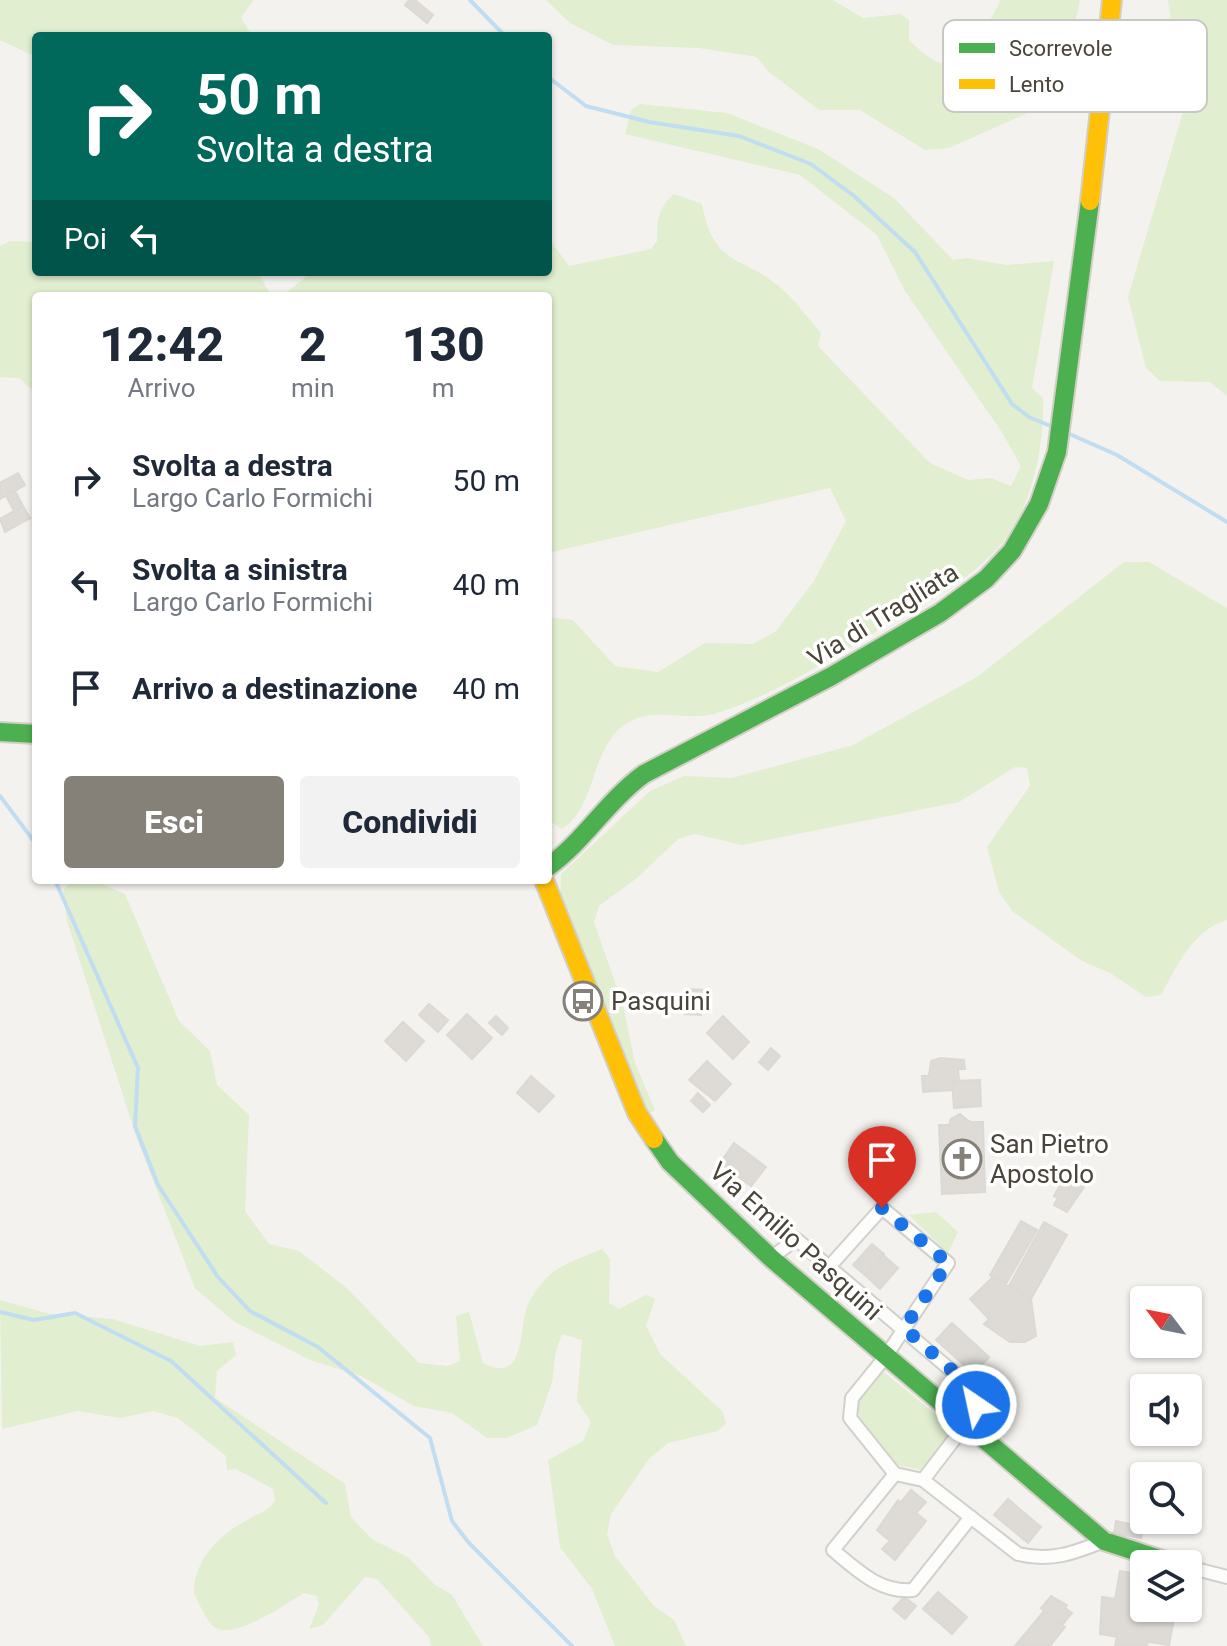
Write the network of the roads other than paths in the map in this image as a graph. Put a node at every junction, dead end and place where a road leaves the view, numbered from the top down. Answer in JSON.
{"nodes":[{"id":1,"x":1112,"y":0,"type":"edge"},
{"id":2,"x":1110,"y":20,"type":"edge"},
{"id":3,"x":1100,"y":112,"type":"edge"},
{"id":4,"x":0,"y":732,"type":"edge"},
{"id":5,"x":32,"y":734,"type":"edge"},
{"id":6,"x":552,"y":864,"type":"edge"},
{"id":7,"x":546,"y":884,"type":"edge"},
{"id":8,"x":771,"y":1258,"type":"junction"},
{"id":9,"x":829,"y":1267,"type":"junction"},
{"id":10,"x":904,"y":1328,"type":"junction"},
{"id":11,"x":886,"y":1356,"type":"junction"},
{"id":12,"x":966,"y":1424,"type":"junction"},
{"id":13,"x":895,"y":1474,"type":"junction"},
{"id":14,"x":923,"y":1480,"type":"junction"},
{"id":15,"x":971,"y":1517,"type":"junction"},
{"id":16,"x":1104,"y":1541,"type":"junction"},
{"id":17,"x":1132,"y":1550,"type":"edge"},
{"id":18,"x":1202,"y":1571,"type":"edge"},
{"id":19,"x":1227,"y":1577,"type":"edge"}],
"edges":[{"from":1,"to":2,"type":"street","name":"Via di Tragliata"},
{"from":3,"to":6,"type":"street","name":"Via di Tragliata"},
{"from":4,"to":5,"type":"street"},
{"from":7,"to":8,"type":"street","name":"Via Emilio Pasquini"},
{"from":8,"to":9,"type":"street"},
{"from":8,"to":11,"type":"street","name":"Via Emilio Pasquini"},
{"from":9,"to":10,"type":"street"},
{"from":9,"to":10,"type":"street"},
{"from":10,"to":11,"type":"street"},
{"from":10,"to":12,"type":"street"},
{"from":11,"to":12,"type":"street","name":"Via Emilio Pasquini"},
{"from":11,"to":13,"type":"street"},
{"from":12,"to":14,"type":"street"},
{"from":12,"to":16,"type":"street","name":"Via Emilio Pasquini"},
{"from":13,"to":14,"type":"street"},
{"from":13,"to":15,"type":"street"},
{"from":14,"to":15,"type":"street"},
{"from":15,"to":16,"type":"street"},
{"from":16,"to":17,"type":"street","name":"Via Emilio Pasquini"},
{"from":18,"to":19,"type":"street"}]}
